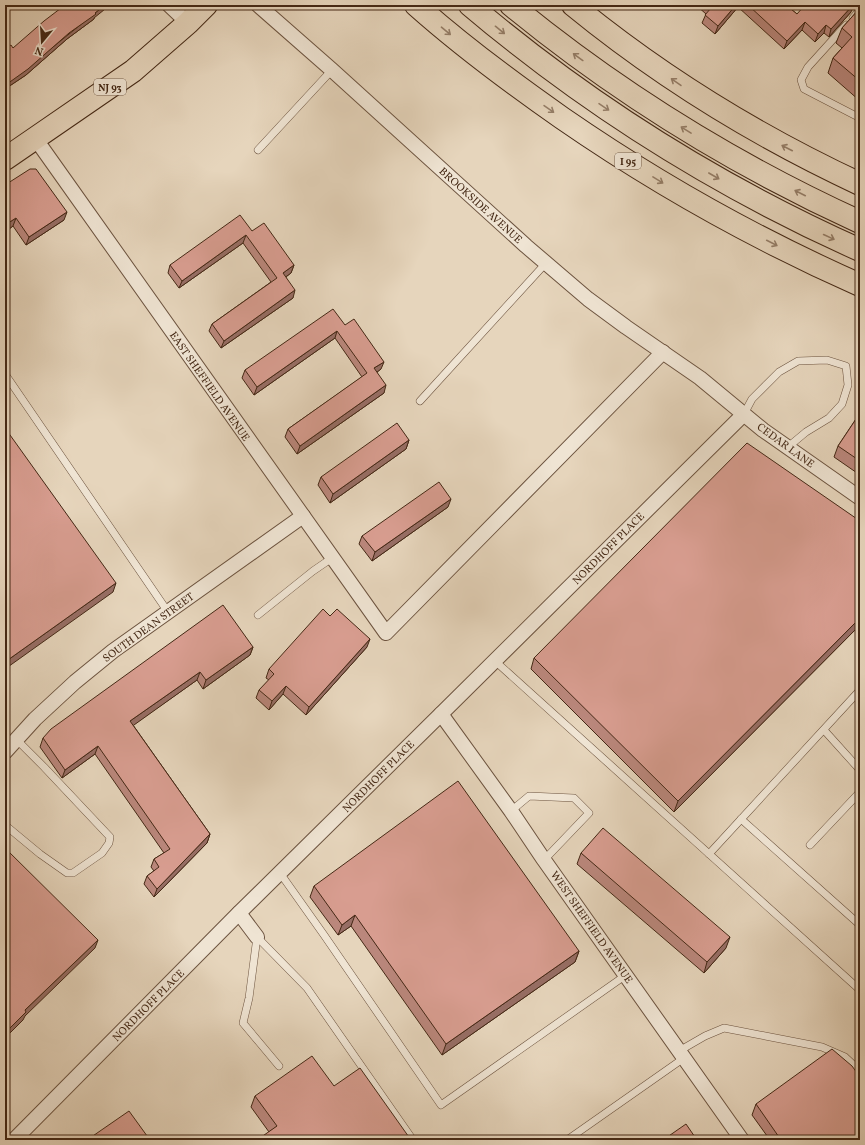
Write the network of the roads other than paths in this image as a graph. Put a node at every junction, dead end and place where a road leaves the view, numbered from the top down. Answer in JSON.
{"nodes":[{"id":1,"x":169,"y":5,"type":"edge"},
{"id":2,"x":206,"y":5,"type":"edge"},
{"id":3,"x":258,"y":5,"type":"edge"},
{"id":4,"x":416,"y":5,"type":"edge"},
{"id":5,"x":470,"y":5,"type":"edge"},
{"id":6,"x":511,"y":5,"type":"edge"},
{"id":7,"x":573,"y":5,"type":"edge"},
{"id":8,"x":858,"y":5,"type":"edge"},
{"id":9,"x":188,"y":23,"type":"junction"},
{"id":10,"x":332,"y":70,"type":"junction"},
{"id":11,"x":860,"y":118,"type":"edge"},
{"id":12,"x":35,"y":138,"type":"junction"},
{"id":13,"x":258,"y":150,"type":"dead end"},
{"id":14,"x":7,"y":153,"type":"edge"},
{"id":15,"x":860,"y":184,"type":"edge"},
{"id":16,"x":860,"y":222,"type":"edge"},
{"id":17,"x":860,"y":250,"type":"edge"},
{"id":18,"x":546,"y":263,"type":"junction"},
{"id":19,"x":860,"y":285,"type":"edge"},
{"id":20,"x":663,"y":352,"type":"junction"},
{"id":21,"x":5,"y":374,"type":"edge"},
{"id":22,"x":715,"y":390,"type":"joint"},
{"id":23,"x":420,"y":401,"type":"dead end"},
{"id":24,"x":744,"y":414,"type":"junction"},
{"id":25,"x":788,"y":447,"type":"junction"},
{"id":26,"x":860,"y":498,"type":"edge"},
{"id":27,"x":303,"y":516,"type":"junction"},
{"id":28,"x":332,"y":558,"type":"junction"},
{"id":29,"x":168,"y":612,"type":"junction"},
{"id":30,"x":258,"y":615,"type":"dead end"},
{"id":31,"x":495,"y":661,"type":"junction"},
{"id":32,"x":860,"y":690,"type":"edge"},
{"id":33,"x":441,"y":714,"type":"junction"},
{"id":34,"x":824,"y":730,"type":"junction"},
{"id":35,"x":16,"y":739,"type":"junction"},
{"id":36,"x":5,"y":752,"type":"edge"},
{"id":37,"x":860,"y":770,"type":"edge"},
{"id":38,"x":860,"y":792,"type":"edge"},
{"id":39,"x":511,"y":811,"type":"junction"},
{"id":40,"x":742,"y":819,"type":"junction"},
{"id":41,"x":5,"y":825,"type":"edge"},
{"id":42,"x":810,"y":845,"type":"dead end"},
{"id":43,"x":709,"y":854,"type":"junction"},
{"id":44,"x":544,"y":860,"type":"junction"},
{"id":45,"x":280,"y":873,"type":"junction"},
{"id":46,"x":239,"y":913,"type":"junction"},
{"id":47,"x":860,"y":924,"type":"edge"},
{"id":48,"x":257,"y":937,"type":"junction"},
{"id":49,"x":626,"y":975,"type":"junction"},
{"id":50,"x":860,"y":990,"type":"edge"},
{"id":51,"x":682,"y":1055,"type":"junction"},
{"id":52,"x":279,"y":1066,"type":"dead end"},
{"id":53,"x":860,"y":1071,"type":"edge"},
{"id":54,"x":14,"y":1140,"type":"edge"},
{"id":55,"x":413,"y":1140,"type":"edge"},
{"id":56,"x":567,"y":1140,"type":"edge"},
{"id":57,"x":742,"y":1140,"type":"edge"}],
"edges":[{"from":1,"to":9,"type":"street"},
{"from":2,"to":9,"type":"main road","number":"NJ 93"},
{"from":3,"to":10,"type":"street","name":"BROOKSIDE AVENUE"},
{"from":4,"to":19,"type":"main road","number":"I 95","one_way":true},
{"from":5,"to":17,"type":"main road","one_way":true},
{"from":16,"to":6,"type":"main road","one_way":true},
{"from":15,"to":7,"type":"main road","one_way":true},
{"from":8,"to":11,"type":"lane"},
{"from":9,"to":12,"type":"main road","number":"NJ 93"},
{"from":10,"to":13,"type":"lane"},
{"from":10,"to":18,"type":"street","name":"BROOKSIDE AVENUE"},
{"from":12,"to":14,"type":"main road","number":"NJ 93"},
{"from":12,"to":27,"type":"street","name":"EAST SHEFFIELD AVENUE"},
{"from":18,"to":20,"type":"street","name":"BROOKSIDE AVENUE"},
{"from":18,"to":23,"type":"lane"},
{"from":20,"to":22,"type":"street","name":"BROOKSIDE AVENUE"},
{"from":20,"to":28,"type":"street","name":"EAST SHEFFIELD AVENUE"},
{"from":21,"to":29,"type":"lane"},
{"from":22,"to":24,"type":"street","name":"CEDAR LANE"},
{"from":24,"to":25,"type":"street","name":"CEDAR LANE"},
{"from":24,"to":25,"type":"lane"},
{"from":24,"to":31,"type":"street","name":"NORDHOFF PLACE"},
{"from":25,"to":26,"type":"street","name":"CEDAR LANE"},
{"from":27,"to":28,"type":"street","name":"EAST SHEFFIELD AVENUE"},
{"from":27,"to":29,"type":"street","name":"SOUTH DEAN STREET"},
{"from":28,"to":30,"type":"lane"},
{"from":29,"to":35,"type":"street","name":"SOUTH DEAN STREET"},
{"from":31,"to":33,"type":"street","name":"NORDHOFF PLACE"},
{"from":31,"to":43,"type":"lane"},
{"from":32,"to":34,"type":"lane"},
{"from":33,"to":39,"type":"street","name":"WEST SHEFFIELD AVENUE"},
{"from":33,"to":45,"type":"street","name":"NORDHOFF PLACE"},
{"from":34,"to":37,"type":"lane"},
{"from":34,"to":40,"type":"lane"},
{"from":35,"to":36,"type":"street","name":"SOUTH DEAN STREET"},
{"from":35,"to":41,"type":"lane"},
{"from":38,"to":42,"type":"lane"},
{"from":39,"to":44,"type":"street","name":"WEST SHEFFIELD AVENUE"},
{"from":39,"to":44,"type":"lane"},
{"from":40,"to":43,"type":"lane"},
{"from":40,"to":47,"type":"lane"},
{"from":43,"to":50,"type":"lane"},
{"from":44,"to":49,"type":"street","name":"WEST SHEFFIELD AVENUE"},
{"from":45,"to":46,"type":"street","name":"NORDHOFF PLACE"},
{"from":45,"to":49,"type":"lane"},
{"from":46,"to":48,"type":"street"},
{"from":46,"to":54,"type":"street","name":"NORDHOFF PLACE"},
{"from":48,"to":52,"type":"lane"},
{"from":48,"to":55,"type":"lane"},
{"from":49,"to":51,"type":"street","name":"WEST SHEFFIELD AVENUE"},
{"from":51,"to":53,"type":"lane"},
{"from":51,"to":56,"type":"lane"},
{"from":51,"to":57,"type":"street","name":"WEST SHEFFIELD AVENUE"}]}
